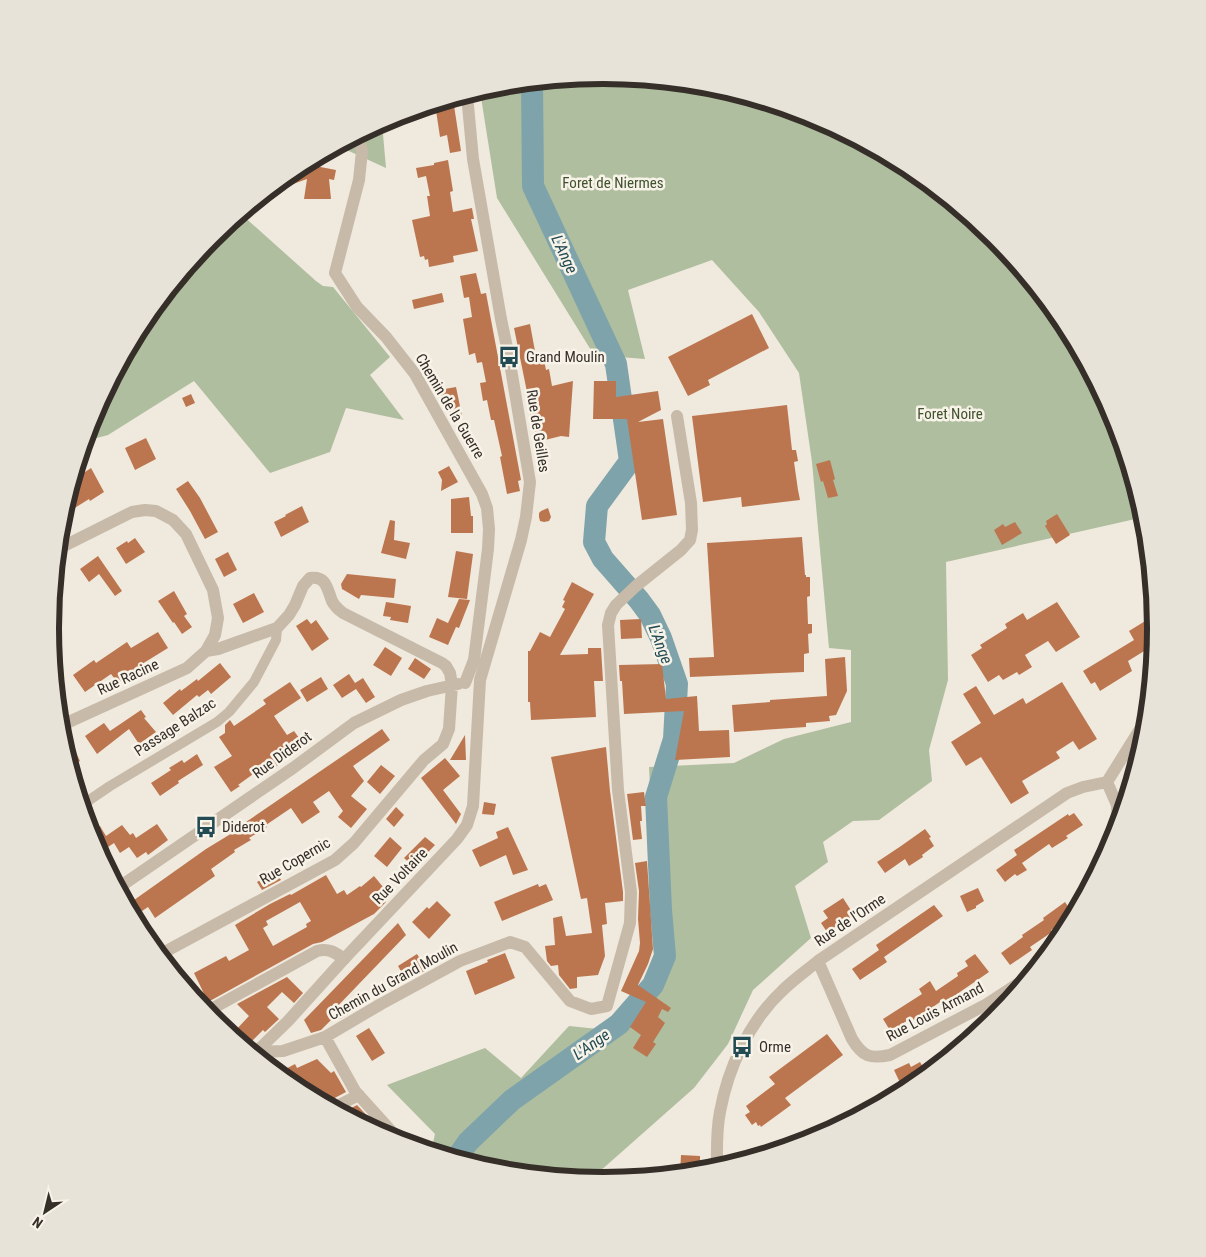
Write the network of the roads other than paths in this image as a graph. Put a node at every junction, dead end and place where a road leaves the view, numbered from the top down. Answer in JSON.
{"nodes":[{"id":1,"x":468,"y":102,"type":"edge"},
{"id":2,"x":360,"y":141,"type":"edge"},
{"id":3,"x":677,"y":416,"type":"dead end"},
{"id":4,"x":65,"y":546,"type":"edge"},
{"id":5,"x":277,"y":628,"type":"junction"},
{"id":6,"x":206,"y":651,"type":"junction"},
{"id":7,"x":480,"y":680,"type":"junction"},
{"id":8,"x":466,"y":683,"type":"junction"},
{"id":9,"x":452,"y":685,"type":"junction"},
{"id":10,"x":67,"y":723,"type":"edge"},
{"id":11,"x":1137,"y":734,"type":"edge"},
{"id":12,"x":1107,"y":782,"type":"junction"},
{"id":13,"x":88,"y":802,"type":"edge"},
{"id":14,"x":1117,"y":806,"type":"edge"},
{"id":15,"x":123,"y":884,"type":"edge"},
{"id":16,"x":166,"y":952,"type":"edge"},
{"id":17,"x":344,"y":959,"type":"junction"},
{"id":18,"x":818,"y":961,"type":"junction"},
{"id":19,"x":1011,"y":988,"type":"edge"},
{"id":20,"x":213,"y":1008,"type":"edge"},
{"id":21,"x":325,"y":1037,"type":"junction"},
{"id":22,"x":259,"y":1049,"type":"edge"},
{"id":23,"x":262,"y":1052,"type":"edge"},
{"id":24,"x":359,"y":1095,"type":"junction"},
{"id":25,"x":339,"y":1105,"type":"edge"},
{"id":26,"x":389,"y":1128,"type":"edge"},
{"id":27,"x":717,"y":1160,"type":"edge"}],
"edges":[{"from":1,"to":7,"type":"street","name":"Rue de Geilles"},
{"from":2,"to":8,"type":"street","name":"Chemin de la Guerre"},
{"from":3,"to":21,"type":"street","name":"Chemin du Grand Moulin"},
{"from":4,"to":6,"type":"street"},
{"from":5,"to":6,"type":"street"},
{"from":5,"to":9,"type":"street","name":"Passage Balzac"},
{"from":5,"to":13,"type":"street","name":"Passage Balzac"},
{"from":6,"to":10,"type":"street","name":"Rue Racine"},
{"from":7,"to":8,"type":"street","name":"Rue Diderot"},
{"from":7,"to":17,"type":"street","name":"Rue Voltaire"},
{"from":8,"to":9,"type":"street","name":"Rue Diderot"},
{"from":9,"to":15,"type":"street","name":"Rue Diderot"},
{"from":9,"to":16,"type":"street","name":"Rue Copernic"},
{"from":11,"to":12,"type":"street"},
{"from":12,"to":14,"type":"street"},
{"from":12,"to":18,"type":"street","name":"Rue de l'Orme"},
{"from":17,"to":20,"type":"street"},
{"from":17,"to":22,"type":"street","name":"Rue Voltaire"},
{"from":18,"to":19,"type":"street","name":"Rue Louis Armand"},
{"from":18,"to":27,"type":"street","name":"Rue de l'Orme"},
{"from":21,"to":23,"type":"street","name":"Chemin du Grand Moulin"},
{"from":21,"to":24,"type":"street"},
{"from":24,"to":25,"type":"street"},
{"from":24,"to":26,"type":"street"}]}
